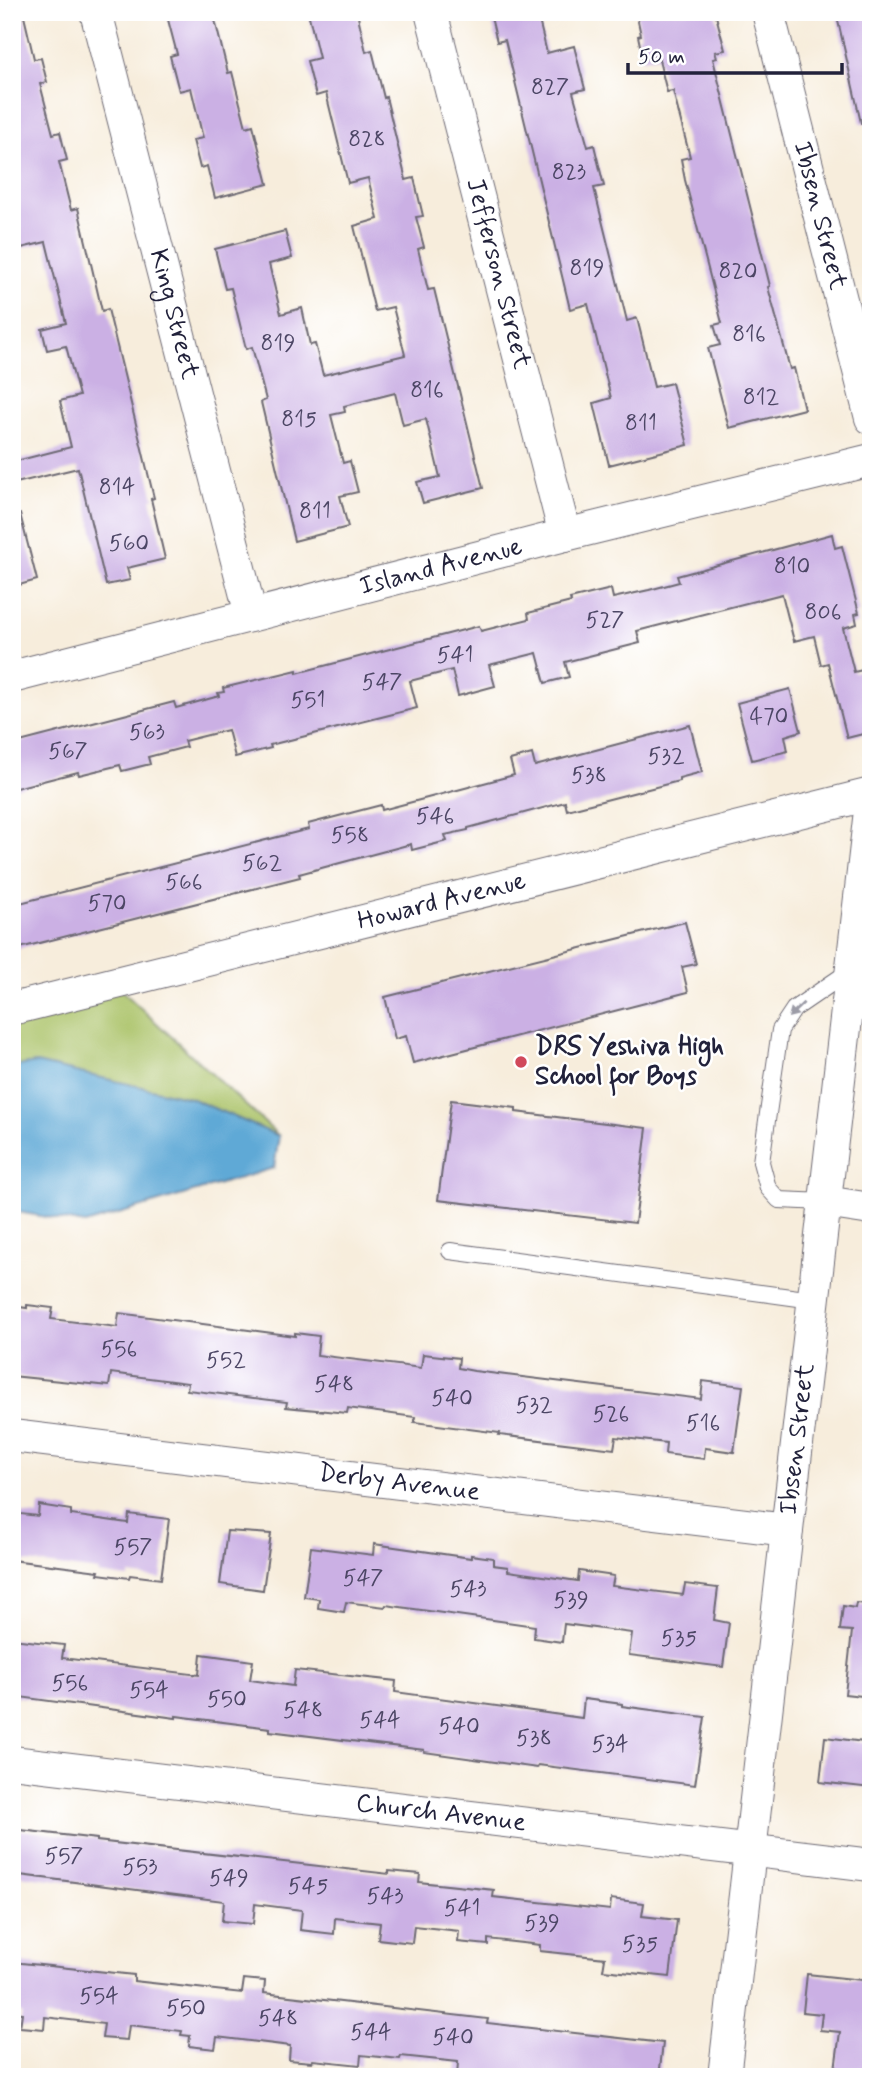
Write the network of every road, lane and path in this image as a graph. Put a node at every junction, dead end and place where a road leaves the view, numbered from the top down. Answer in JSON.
{"nodes":[{"id":1,"x":96,"y":12,"type":"edge"},
{"id":2,"x":431,"y":12,"type":"edge"},
{"id":3,"x":768,"y":12,"type":"edge"},
{"id":4,"x":871,"y":418,"type":"edge"},
{"id":5,"x":871,"y":460,"type":"edge"},
{"id":6,"x":565,"y":535,"type":"junction"},
{"id":7,"x":251,"y":615,"type":"junction"},
{"id":8,"x":12,"y":677,"type":"edge"},
{"id":9,"x":871,"y":794,"type":"edge"},
{"id":10,"x":871,"y":802,"type":"edge"},
{"id":11,"x":866,"y":880,"type":"edge"},
{"id":12,"x":851,"y":970,"type":"junction"},
{"id":13,"x":12,"y":1009,"type":"edge"},
{"id":14,"x":825,"y":1202,"type":"junction"},
{"id":15,"x":871,"y":1209,"type":"edge"},
{"id":16,"x":450,"y":1251,"type":"dead end"},
{"id":17,"x":813,"y":1300,"type":"junction"},
{"id":18,"x":12,"y":1436,"type":"edge"},
{"id":19,"x":787,"y":1530,"type":"junction"},
{"id":20,"x":12,"y":1762,"type":"edge"},
{"id":21,"x":750,"y":1850,"type":"junction"},
{"id":22,"x":871,"y":1864,"type":"edge"},
{"id":23,"x":724,"y":2077,"type":"edge"}],
"edges":[{"from":1,"to":7,"type":"street","name":"King Street"},
{"from":2,"to":6,"type":"street","name":"Jefferson Street"},
{"from":3,"to":4,"type":"street","name":"Ibsen Street"},
{"from":5,"to":6,"type":"street","name":"Island Avenue"},
{"from":6,"to":7,"type":"street","name":"Island Avenue"},
{"from":7,"to":8,"type":"street","name":"Island Avenue"},
{"from":9,"to":13,"type":"street","name":"Howard Avenue"},
{"from":10,"to":11,"type":"street","name":"Ibsen Street"},
{"from":11,"to":12,"type":"street","name":"Ibsen Street"},
{"from":12,"to":14,"type":"street","name":"Ibsen Street"},
{"from":12,"to":14,"type":"lane","one_way":true},
{"from":14,"to":15,"type":"street"},
{"from":14,"to":17,"type":"street","name":"Ibsen Street"},
{"from":16,"to":17,"type":"lane"},
{"from":17,"to":19,"type":"street","name":"Ibsen Street"},
{"from":18,"to":19,"type":"street","name":"Derby Avenue"},
{"from":19,"to":21,"type":"street","name":"Ibsen Street"},
{"from":20,"to":21,"type":"street","name":"Church Avenue"},
{"from":21,"to":22,"type":"street","name":"Church Avenue"},
{"from":21,"to":23,"type":"street","name":"Ibsen Street"}]}
